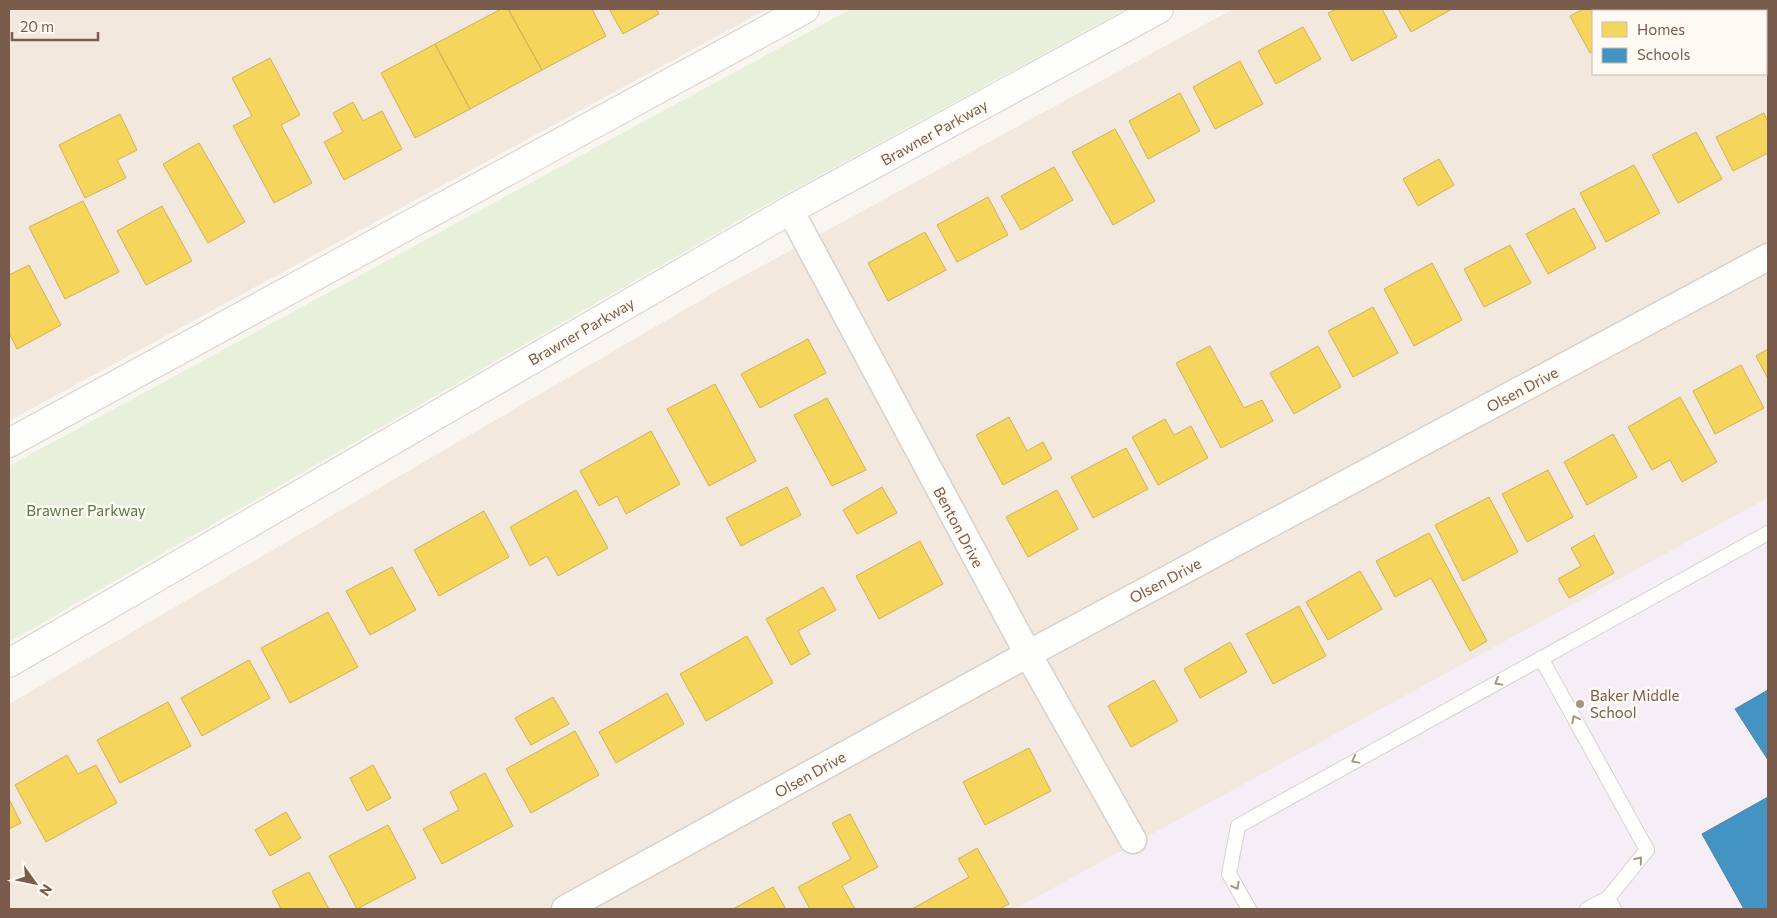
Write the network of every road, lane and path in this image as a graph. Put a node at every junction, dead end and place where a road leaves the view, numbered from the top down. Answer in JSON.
{"nodes":[{"id":1,"x":806,"y":9,"type":"edge"},
{"id":2,"x":1159,"y":9,"type":"edge"},
{"id":3,"x":790,"y":210,"type":"junction"},
{"id":4,"x":1768,"y":257,"type":"edge"},
{"id":5,"x":9,"y":443,"type":"edge"},
{"id":6,"x":1768,"y":533,"type":"edge"},
{"id":7,"x":1028,"y":654,"type":"junction"},
{"id":8,"x":1540,"y":658,"type":"junction"},
{"id":9,"x":9,"y":663,"type":"edge"},
{"id":10,"x":1133,"y":840,"type":"dead end"},
{"id":11,"x":1611,"y":904,"type":"edge"},
{"id":12,"x":565,"y":909,"type":"edge"},
{"id":13,"x":1249,"y":909,"type":"edge"},
{"id":14,"x":1587,"y":909,"type":"edge"}],
"edges":[{"from":1,"to":5,"type":"street"},
{"from":2,"to":3,"type":"street","name":"Brawner Parkway"},
{"from":3,"to":7,"type":"street","name":"Benton Drive"},
{"from":3,"to":9,"type":"street","name":"Brawner Parkway"},
{"from":4,"to":7,"type":"street","name":"Olsen Drive"},
{"from":6,"to":8,"type":"lane"},
{"from":7,"to":10,"type":"street","name":"Benton Drive"},
{"from":7,"to":12,"type":"street","name":"Olsen Drive"},
{"from":11,"to":8,"type":"lane","one_way":true},
{"from":8,"to":13,"type":"lane","one_way":true},
{"from":11,"to":14,"type":"lane"}]}
